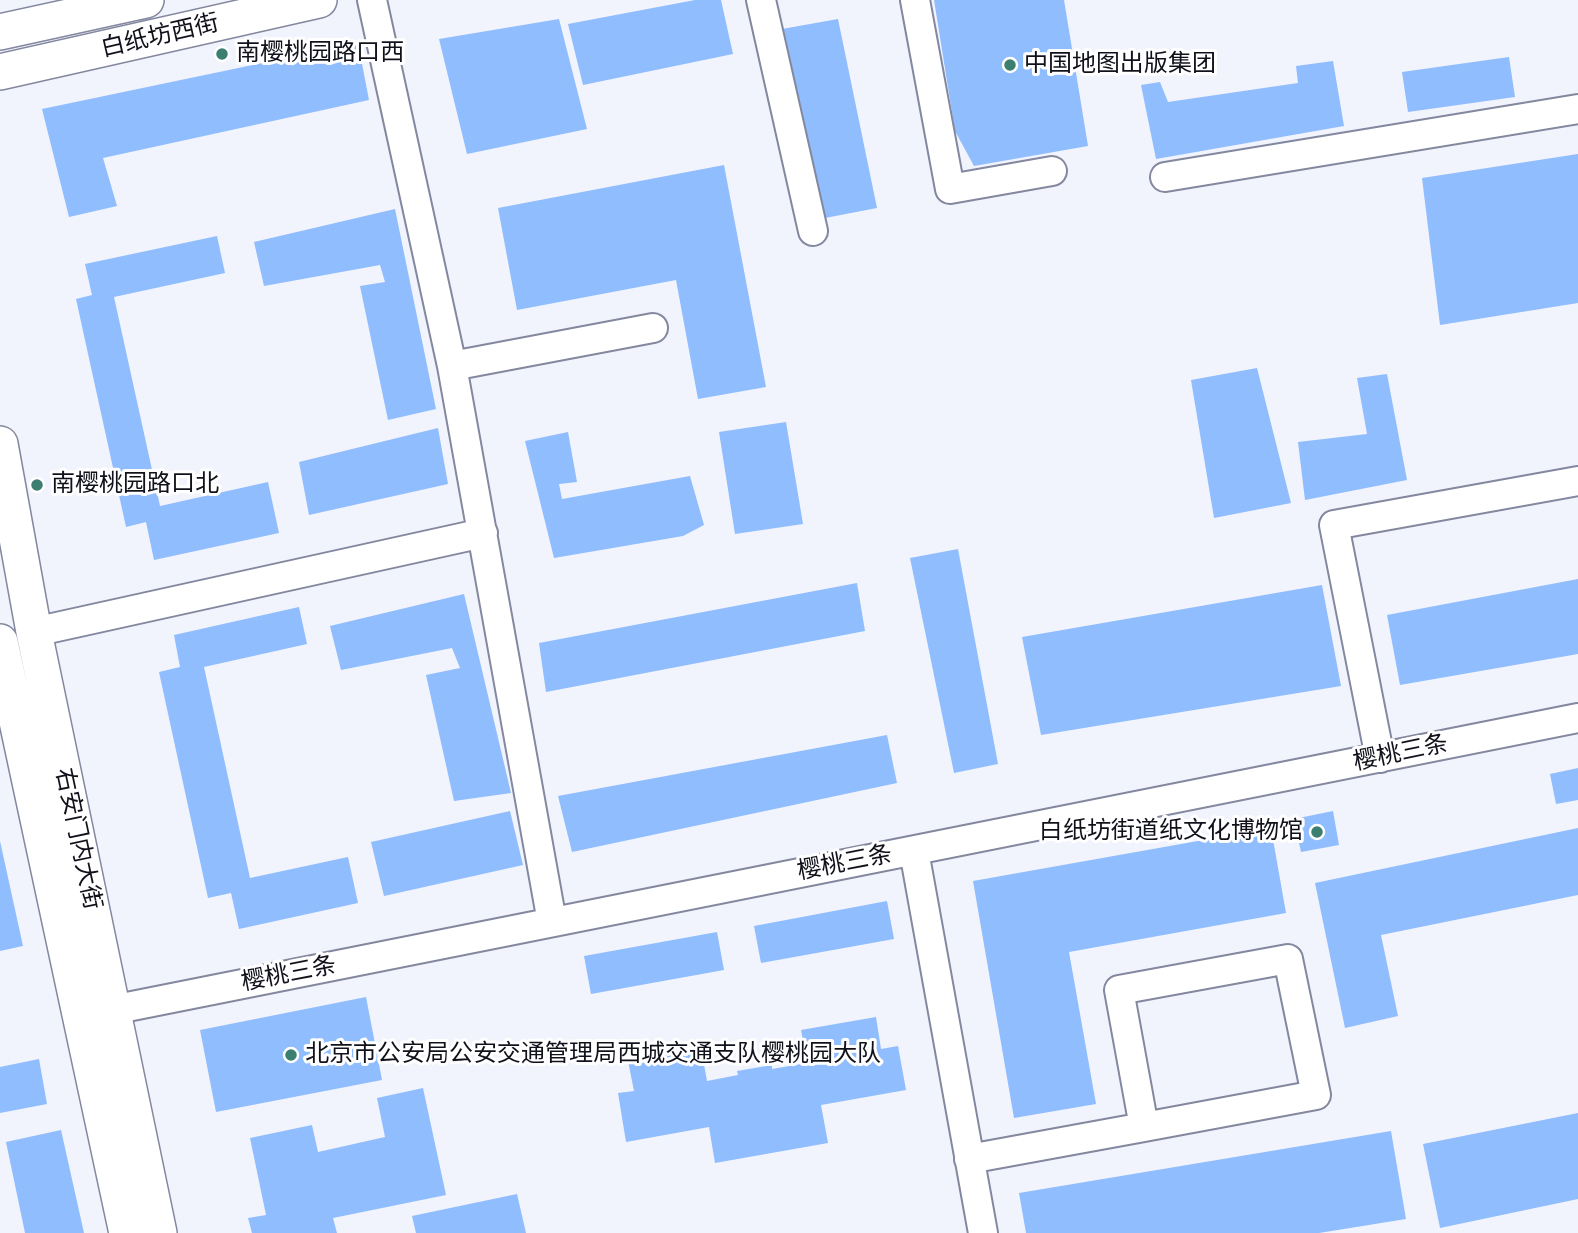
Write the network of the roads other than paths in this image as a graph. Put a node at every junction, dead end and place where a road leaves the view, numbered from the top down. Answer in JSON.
{"nodes":[{"id":1,"x":146,"y":0,"type":"edge"},
{"id":2,"x":319,"y":0,"type":"edge"},
{"id":3,"x":372,"y":0,"type":"edge"},
{"id":4,"x":761,"y":0,"type":"edge"},
{"id":5,"x":915,"y":0,"type":"edge"},
{"id":6,"x":0,"y":33,"type":"edge"},
{"id":7,"x":0,"y":72,"type":"edge"},
{"id":8,"x":1578,"y":108,"type":"edge"},
{"id":9,"x":1052,"y":171,"type":"dead end"},
{"id":10,"x":1165,"y":177,"type":"dead end"},
{"id":11,"x":813,"y":231,"type":"dead end"},
{"id":12,"x":653,"y":328,"type":"dead end"},
{"id":13,"x":452,"y":366,"type":"junction"},
{"id":14,"x":0,"y":443,"type":"edge"},
{"id":15,"x":1578,"y":481,"type":"edge"},
{"id":16,"x":483,"y":533,"type":"junction"},
{"id":17,"x":34,"y":632,"type":"junction"},
{"id":18,"x":0,"y":642,"type":"edge"},
{"id":19,"x":1578,"y":718,"type":"edge"},
{"id":20,"x":1380,"y":758,"type":"junction"},
{"id":21,"x":914,"y":851,"type":"junction"},
{"id":22,"x":552,"y":922,"type":"junction"},
{"id":23,"x":97,"y":1014,"type":"junction"},
{"id":24,"x":1144,"y":1127,"type":"junction"},
{"id":25,"x":970,"y":1159,"type":"junction"},
{"id":26,"x":127,"y":1233,"type":"edge"},
{"id":27,"x":159,"y":1233,"type":"edge"},
{"id":28,"x":983,"y":1233,"type":"edge"}],
"edges":[{"from":1,"to":6,"type":"main road","name":"白纸坊西街"},
{"from":2,"to":7,"type":"main road","name":"白纸坊西街"},
{"from":3,"to":13,"type":"street"},
{"from":4,"to":11,"type":"street"},
{"from":5,"to":9,"type":"street"},
{"from":8,"to":10,"type":"street"},
{"from":12,"to":13,"type":"street"},
{"from":13,"to":16,"type":"street"},
{"from":14,"to":17,"type":"main road","name":"右安门内大街"},
{"from":15,"to":20,"type":"street"},
{"from":16,"to":17,"type":"street"},
{"from":16,"to":22,"type":"street"},
{"from":17,"to":23,"type":"main road","name":"右安门内大街"},
{"from":18,"to":23,"type":"main road","name":"右安门内大街"},
{"from":19,"to":20,"type":"street","name":"樱桃三条"},
{"from":20,"to":21,"type":"street","name":"樱桃三条"},
{"from":21,"to":22,"type":"street","name":"樱桃三条"},
{"from":21,"to":25,"type":"street"},
{"from":22,"to":23,"type":"street","name":"樱桃三条"},
{"from":23,"to":26,"type":"main road","name":"右安门内大街"},
{"from":23,"to":27,"type":"main road","name":"右安门内大街"},
{"from":24,"to":24,"type":"street"},
{"from":24,"to":25,"type":"street"},
{"from":25,"to":28,"type":"street"}]}
